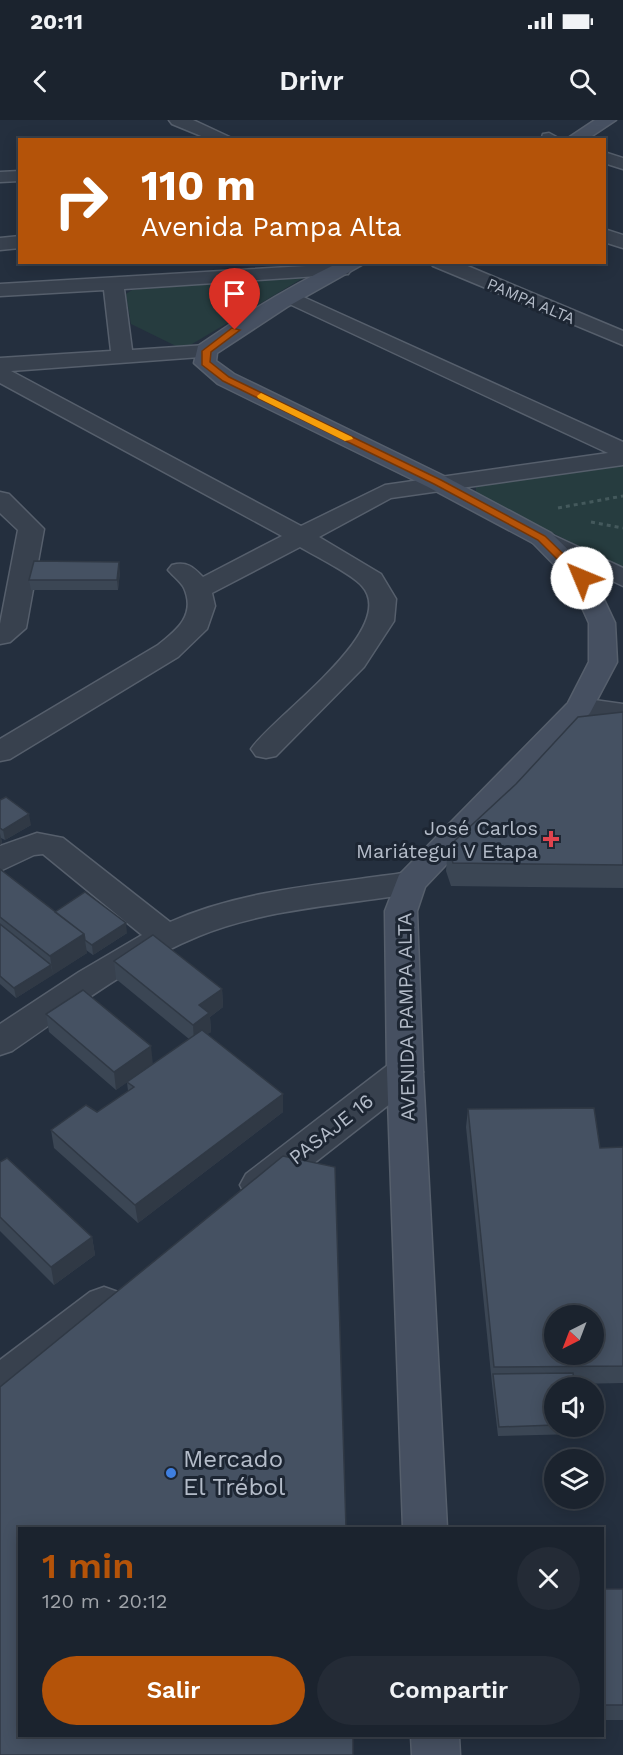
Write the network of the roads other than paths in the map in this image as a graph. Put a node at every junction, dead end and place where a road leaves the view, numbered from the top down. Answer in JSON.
{"nodes":[{"id":1,"x":178,"y":120,"type":"edge"},
{"id":2,"x":580,"y":120,"type":"edge"},
{"id":3,"x":607,"y":120,"type":"edge"},
{"id":4,"x":223,"y":138,"type":"edge"},
{"id":5,"x":552,"y":138,"type":"edge"},
{"id":6,"x":576,"y":138,"type":"edge"},
{"id":7,"x":606,"y":158,"type":"edge"},
{"id":8,"x":623,"y":164,"type":"edge"},
{"id":9,"x":18,"y":176,"type":"edge"},
{"id":10,"x":0,"y":177,"type":"edge"},
{"id":11,"x":606,"y":236,"type":"edge"},
{"id":12,"x":18,"y":242,"type":"edge"},
{"id":13,"x":623,"y":242,"type":"edge"},
{"id":14,"x":0,"y":244,"type":"edge"},
{"id":15,"x":445,"y":264,"type":"edge"},
{"id":16,"x":348,"y":265,"type":"edge"},
{"id":17,"x":113,"y":284,"type":"junction"},
{"id":18,"x":0,"y":290,"type":"edge"},
{"id":19,"x":290,"y":297,"type":"junction"},
{"id":20,"x":623,"y":339,"type":"edge"},
{"id":21,"x":206,"y":351,"type":"junction"},
{"id":22,"x":122,"y":356,"type":"junction"},
{"id":23,"x":0,"y":365,"type":"edge"},
{"id":24,"x":0,"y":374,"type":"edge"},
{"id":25,"x":623,"y":451,"type":"edge"},
{"id":26,"x":623,"y":458,"type":"edge"},
{"id":27,"x":437,"y":482,"type":"junction"},
{"id":28,"x":0,"y":499,"type":"edge"},
{"id":29,"x":300,"y":536,"type":"junction"},
{"id":30,"x":542,"y":538,"type":"junction"},
{"id":31,"x":623,"y":578,"type":"edge"},
{"id":32,"x":0,"y":636,"type":"edge"},
{"id":33,"x":580,"y":707,"type":"junction"},
{"id":34,"x":623,"y":713,"type":"edge"},
{"id":35,"x":266,"y":749,"type":"dead end"},
{"id":36,"x":0,"y":752,"type":"edge"},
{"id":37,"x":0,"y":860,"type":"edge"},
{"id":38,"x":410,"y":883,"type":"junction"},
{"id":39,"x":167,"y":938,"type":"junction"},
{"id":40,"x":0,"y":1042,"type":"edge"},
{"id":41,"x":405,"y":1072,"type":"junction"},
{"id":42,"x":234,"y":1204,"type":"edge"},
{"id":43,"x":131,"y":1283,"type":"edge"},
{"id":44,"x":0,"y":1384,"type":"edge"},
{"id":45,"x":425,"y":1527,"type":"edge"},
{"id":46,"x":435,"y":1737,"type":"edge"},
{"id":47,"x":436,"y":1755,"type":"edge"}],
"edges":[{"from":1,"to":4,"type":"street"},
{"from":2,"to":5,"type":"street"},
{"from":3,"to":6,"type":"street"},
{"from":7,"to":8,"type":"street"},
{"from":9,"to":10,"type":"street"},
{"from":11,"to":13,"type":"street"},
{"from":12,"to":14,"type":"street"},
{"from":15,"to":20,"type":"street","name":"PAMPA ALTA"},
{"from":16,"to":17,"type":"street"},
{"from":16,"to":19,"type":"street"},
{"from":17,"to":18,"type":"street"},
{"from":17,"to":22,"type":"street"},
{"from":19,"to":21,"type":"street"},
{"from":19,"to":25,"type":"street"},
{"from":21,"to":22,"type":"street"},
{"from":21,"to":27,"type":"street","name":"AVENIDA PAMPA ALTA"},
{"from":22,"to":23,"type":"street"},
{"from":24,"to":29,"type":"street"},
{"from":26,"to":27,"type":"street"},
{"from":27,"to":29,"type":"street"},
{"from":27,"to":30,"type":"street","name":"AVENIDA PAMPA ALTA"},
{"from":28,"to":32,"type":"street"},
{"from":29,"to":35,"type":"street"},
{"from":29,"to":36,"type":"street"},
{"from":30,"to":31,"type":"street"},
{"from":30,"to":33,"type":"street","name":"AVENIDA PAMPA ALTA"},
{"from":33,"to":34,"type":"street"},
{"from":33,"to":38,"type":"street","name":"AVENIDA PAMPA ALTA"},
{"from":37,"to":39,"type":"street"},
{"from":38,"to":39,"type":"street"},
{"from":38,"to":41,"type":"street","name":"AVENIDA PAMPA ALTA"},
{"from":39,"to":40,"type":"street"},
{"from":41,"to":42,"type":"street","name":"PASAJE 16"},
{"from":41,"to":45,"type":"street","name":"AVENIDA PAMPA ALTA"},
{"from":43,"to":44,"type":"street"},
{"from":46,"to":47,"type":"street"}]}
